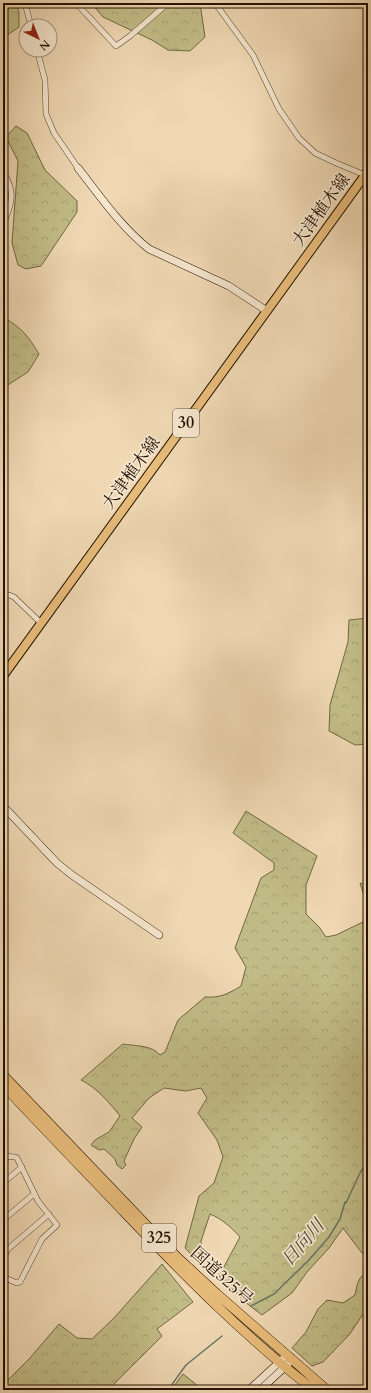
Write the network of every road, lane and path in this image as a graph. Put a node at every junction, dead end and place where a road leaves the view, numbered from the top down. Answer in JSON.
{"nodes":[{"id":1,"x":25,"y":3,"type":"edge"},
{"id":2,"x":76,"y":3,"type":"edge"},
{"id":3,"x":168,"y":3,"type":"edge"},
{"id":4,"x":215,"y":3,"type":"edge"},
{"id":5,"x":29,"y":18,"type":"edge"},
{"id":6,"x":39,"y":58,"type":"edge"},
{"id":7,"x":78,"y":168,"type":"joint"},
{"id":8,"x":3,"y":172,"type":"edge"},
{"id":9,"x":366,"y":173,"type":"edge"},
{"id":10,"x":3,"y":224,"type":"edge"},
{"id":11,"x":267,"y":311,"type":"junction"},
{"id":12,"x":3,"y":595,"type":"edge"},
{"id":13,"x":41,"y":623,"type":"junction"},
{"id":14,"x":3,"y":676,"type":"edge"},
{"id":15,"x":3,"y":806,"type":"edge"},
{"id":16,"x":159,"y":935,"type":"dead end"},
{"id":17,"x":3,"y":1075,"type":"edge"},
{"id":18,"x":3,"y":1085,"type":"edge"},
{"id":19,"x":3,"y":1156,"type":"edge"},
{"id":20,"x":22,"y":1168,"type":"junction"},
{"id":21,"x":3,"y":1183,"type":"edge"},
{"id":22,"x":34,"y":1194,"type":"junction"},
{"id":23,"x":49,"y":1214,"type":"junction"},
{"id":24,"x":3,"y":1220,"type":"edge"},
{"id":25,"x":4,"y":1255,"type":"edge"},
{"id":26,"x":3,"y":1277,"type":"edge"},
{"id":27,"x":290,"y":1358,"type":"junction"},
{"id":28,"x":282,"y":1365,"type":"junction"},
{"id":29,"x":249,"y":1390,"type":"edge"},
{"id":30,"x":260,"y":1390,"type":"edge"},
{"id":31,"x":314,"y":1390,"type":"edge"},
{"id":32,"x":327,"y":1390,"type":"edge"}],
"edges":[{"from":1,"to":5,"type":"street"},
{"from":2,"to":3,"type":"street"},
{"from":4,"to":9,"type":"street"},
{"from":6,"to":7,"type":"street"},
{"from":7,"to":11,"type":"street"},
{"from":8,"to":10,"type":"street"},
{"from":9,"to":11,"type":"main road","name":"大津植木線","number":"30"},
{"from":11,"to":13,"type":"main road","name":"大津植木線","number":"30"},
{"from":12,"to":13,"type":"street"},
{"from":13,"to":14,"type":"main road","name":"大津植木線","number":"30"},
{"from":15,"to":16,"type":"street"},
{"from":17,"to":27,"type":"highway","name":"国道325号","number":"325"},
{"from":18,"to":28,"type":"highway","name":"国道325号","number":"325"},
{"from":19,"to":20,"type":"street"},
{"from":20,"to":21,"type":"street"},
{"from":20,"to":22,"type":"street"},
{"from":22,"to":23,"type":"street"},
{"from":22,"to":24,"type":"street"},
{"from":23,"to":25,"type":"street"},
{"from":23,"to":26,"type":"street"},
{"from":27,"to":28,"type":"street"},
{"from":27,"to":32,"type":"highway","name":"国道325号","number":"325"},
{"from":28,"to":29,"type":"street"},
{"from":28,"to":30,"type":"street"},
{"from":28,"to":31,"type":"highway","name":"国道325号","number":"325"}]}
